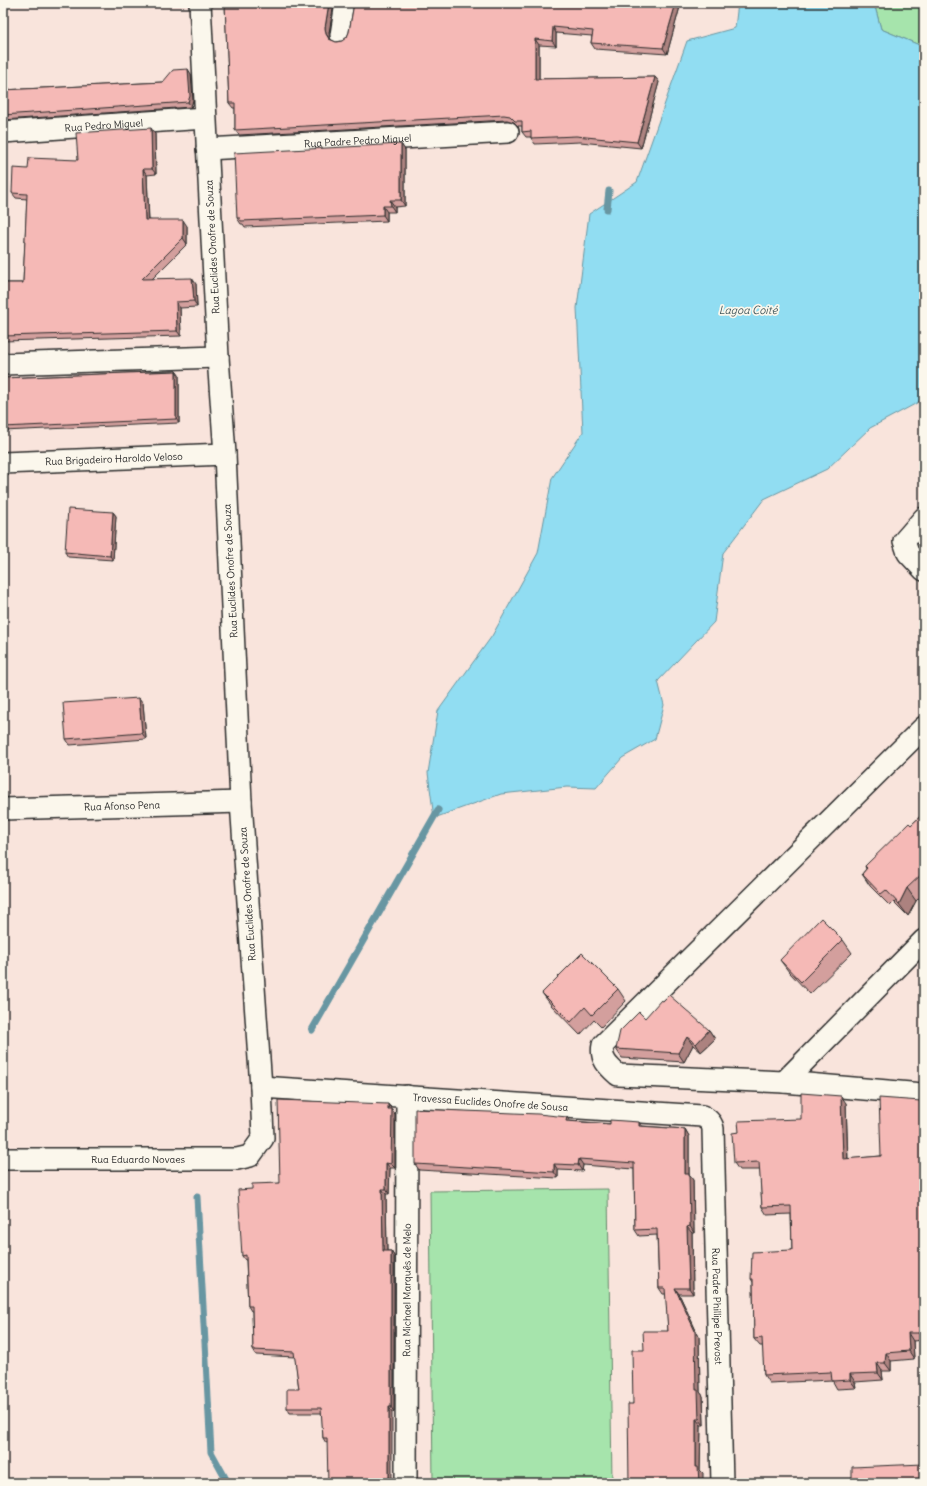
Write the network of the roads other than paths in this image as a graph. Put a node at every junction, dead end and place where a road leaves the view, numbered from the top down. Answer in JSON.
{"nodes":[{"id":1,"x":200,"y":3,"type":"edge"},
{"id":2,"x":346,"y":3,"type":"edge"},
{"id":3,"x":341,"y":35,"type":"dead end"},
{"id":4,"x":205,"y":118,"type":"junction"},
{"id":5,"x":3,"y":132,"type":"edge"},
{"id":6,"x":508,"y":132,"type":"dead end"},
{"id":7,"x":208,"y":149,"type":"junction"},
{"id":8,"x":218,"y":357,"type":"junction"},
{"id":9,"x":3,"y":364,"type":"edge"},
{"id":10,"x":225,"y":454,"type":"junction"},
{"id":11,"x":3,"y":463,"type":"edge"},
{"id":12,"x":924,"y":518,"type":"edge"},
{"id":13,"x":924,"y":570,"type":"edge"},
{"id":14,"x":924,"y":727,"type":"edge"},
{"id":15,"x":241,"y":802,"type":"junction"},
{"id":16,"x":3,"y":809,"type":"edge"},
{"id":17,"x":924,"y":940,"type":"edge"},
{"id":18,"x":784,"y":1082,"type":"junction"},
{"id":19,"x":261,"y":1087,"type":"junction"},
{"id":20,"x":922,"y":1094,"type":"dead end"},
{"id":21,"x":407,"y":1096,"type":"junction"},
{"id":22,"x":713,"y":1129,"type":"joint"},
{"id":23,"x":263,"y":1138,"type":"joint"},
{"id":24,"x":3,"y":1159,"type":"edge"},
{"id":25,"x":406,"y":1483,"type":"edge"},
{"id":26,"x":722,"y":1483,"type":"edge"}],
"edges":[{"from":1,"to":4,"type":"street","name":"Rua Euclides Onofre de Souza"},
{"from":2,"to":3,"type":"street"},
{"from":4,"to":5,"type":"street","name":"Rua Pedro Miguel"},
{"from":4,"to":7,"type":"street","name":"Rua Euclides Onofre de Souza"},
{"from":6,"to":7,"type":"street","name":"Rua Padre Pedro Miguel"},
{"from":7,"to":8,"type":"street","name":"Rua Euclides Onofre de Souza"},
{"from":8,"to":9,"type":"street"},
{"from":8,"to":10,"type":"street","name":"Rua Euclides Onofre de Souza"},
{"from":10,"to":11,"type":"street","name":"Rua Brigadeiro Haroldo Veloso"},
{"from":10,"to":15,"type":"street","name":"Rua Euclides Onofre de Souza"},
{"from":12,"to":13,"type":"street"},
{"from":14,"to":18,"type":"street"},
{"from":15,"to":16,"type":"street","name":"Rua Afonso Pena"},
{"from":15,"to":19,"type":"street","name":"Rua Euclides Onofre de Souza"},
{"from":17,"to":18,"type":"street"},
{"from":18,"to":20,"type":"street"},
{"from":19,"to":21,"type":"street","name":"Travessa Euclides Onofre de Sousa"},
{"from":19,"to":23,"type":"street","name":"Rua Euclides Onofre de Souza"},
{"from":21,"to":22,"type":"street","name":"Travessa Euclides Onofre de Sousa"},
{"from":21,"to":25,"type":"street","name":"Rua Michael Marquês de Melo"},
{"from":22,"to":26,"type":"street","name":"Rua Padre Phillipe Prevost"},
{"from":23,"to":24,"type":"street","name":"Rua Eduardo Novaes"}]}
